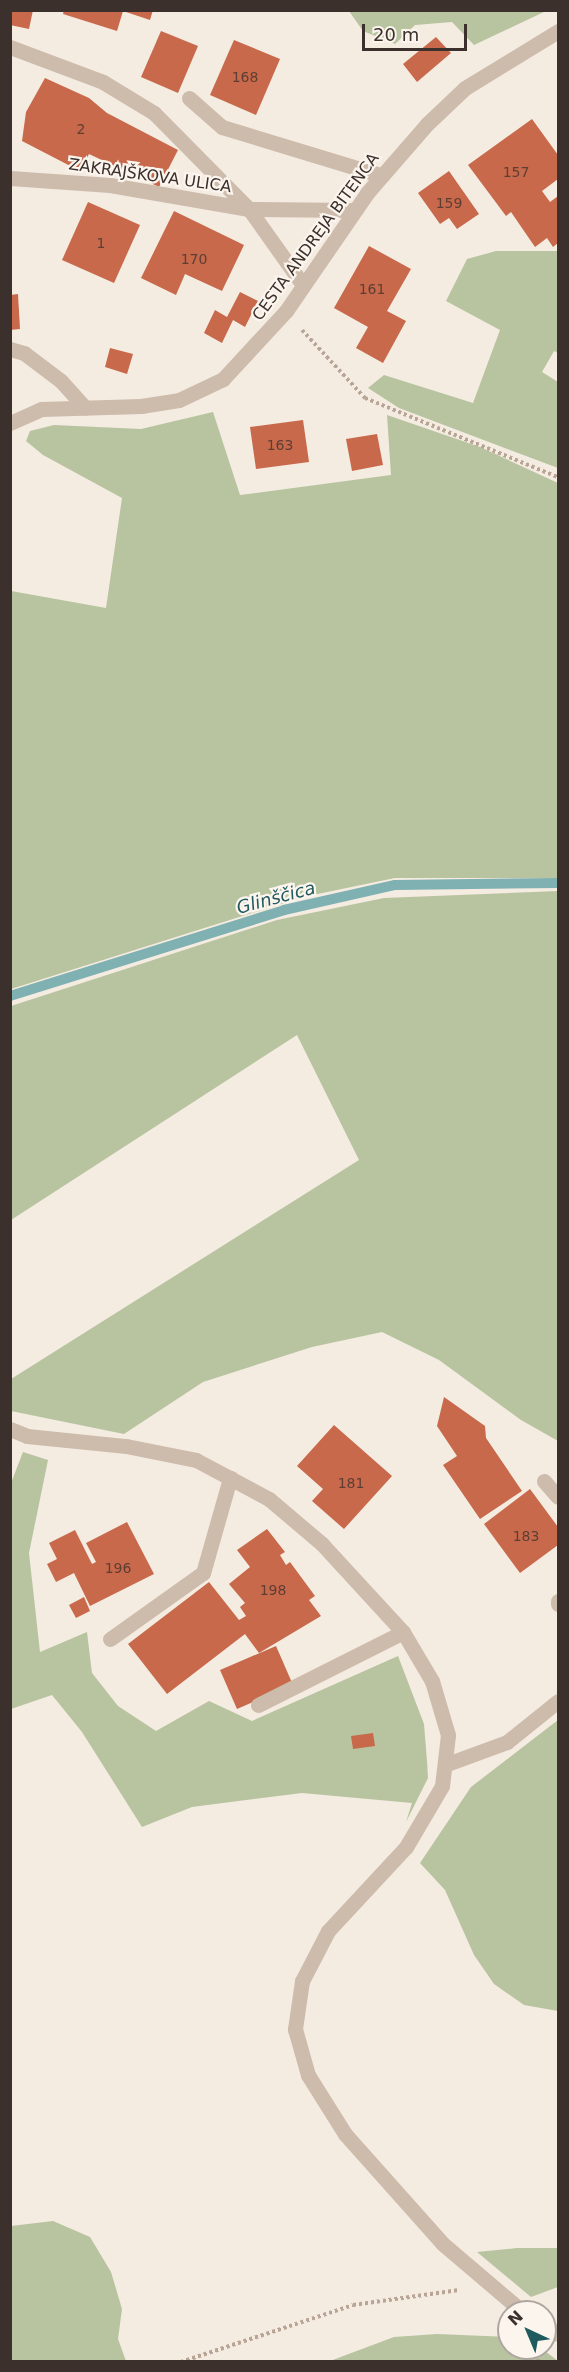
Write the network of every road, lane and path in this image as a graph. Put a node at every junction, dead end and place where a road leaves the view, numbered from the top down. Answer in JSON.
{"nodes":[{"id":1,"x":558,"y":31,"type":"edge"},
{"id":2,"x":10,"y":47,"type":"edge"},
{"id":3,"x":189,"y":98,"type":"dead end"},
{"id":4,"x":380,"y":175,"type":"junction"},
{"id":5,"x":10,"y":178,"type":"edge"},
{"id":6,"x":249,"y":209,"type":"junction"},
{"id":7,"x":354,"y":210,"type":"junction"},
{"id":8,"x":303,"y":285,"type":"junction"},
{"id":9,"x":286,"y":311,"type":"junction"},
{"id":10,"x":10,"y":349,"type":"edge"},
{"id":11,"x":85,"y":408,"type":"junction"},
{"id":12,"x":10,"y":423,"type":"edge"},
{"id":13,"x":558,"y":477,"type":"edge"},
{"id":14,"x":10,"y":1429,"type":"edge"},
{"id":15,"x":230,"y":1478,"type":"junction"},
{"id":16,"x":544,"y":1481,"type":"dead end"},
{"id":17,"x":558,"y":1497,"type":"edge"},
{"id":18,"x":403,"y":1632,"type":"junction"},
{"id":19,"x":110,"y":1640,"type":"dead end"},
{"id":20,"x":558,"y":1701,"type":"edge"},
{"id":21,"x":258,"y":1705,"type":"dead end"},
{"id":22,"x":447,"y":1764,"type":"junction"},
{"id":23,"x":489,"y":2284,"type":"junction"},
{"id":24,"x":508,"y":2300,"type":"edge"},
{"id":25,"x":181,"y":2361,"type":"edge"}],
"edges":[{"from":1,"to":4,"type":"street","name":"CESTA ANDREJA BITENCA"},
{"from":2,"to":6,"type":"street"},
{"from":3,"to":4,"type":"street"},
{"from":4,"to":7,"type":"street","name":"CESTA ANDREJA BITENCA"},
{"from":5,"to":6,"type":"street","name":"ZAKRAJŠKOVA ULICA"},
{"from":6,"to":7,"type":"street","name":"ZAKRAJŠKOVA ULICA"},
{"from":6,"to":8,"type":"street","name":"ZAKRAJŠKOVA ULICA"},
{"from":7,"to":8,"type":"street","name":"CESTA ANDREJA BITENCA"},
{"from":8,"to":9,"type":"street","name":"CESTA ANDREJA BITENCA"},
{"from":9,"to":11,"type":"street","name":"CESTA ANDREJA BITENCA"},
{"from":9,"to":13,"type":"path"},
{"from":10,"to":11,"type":"street"},
{"from":11,"to":12,"type":"street","name":"CESTA ANDREJA BITENCA"},
{"from":14,"to":15,"type":"street"},
{"from":15,"to":18,"type":"street"},
{"from":15,"to":19,"type":"street"},
{"from":16,"to":17,"type":"street"},
{"from":18,"to":21,"type":"street"},
{"from":18,"to":22,"type":"street"},
{"from":20,"to":22,"type":"street"},
{"from":22,"to":23,"type":"street"},
{"from":23,"to":24,"type":"street"},
{"from":23,"to":25,"type":"path"}]}
